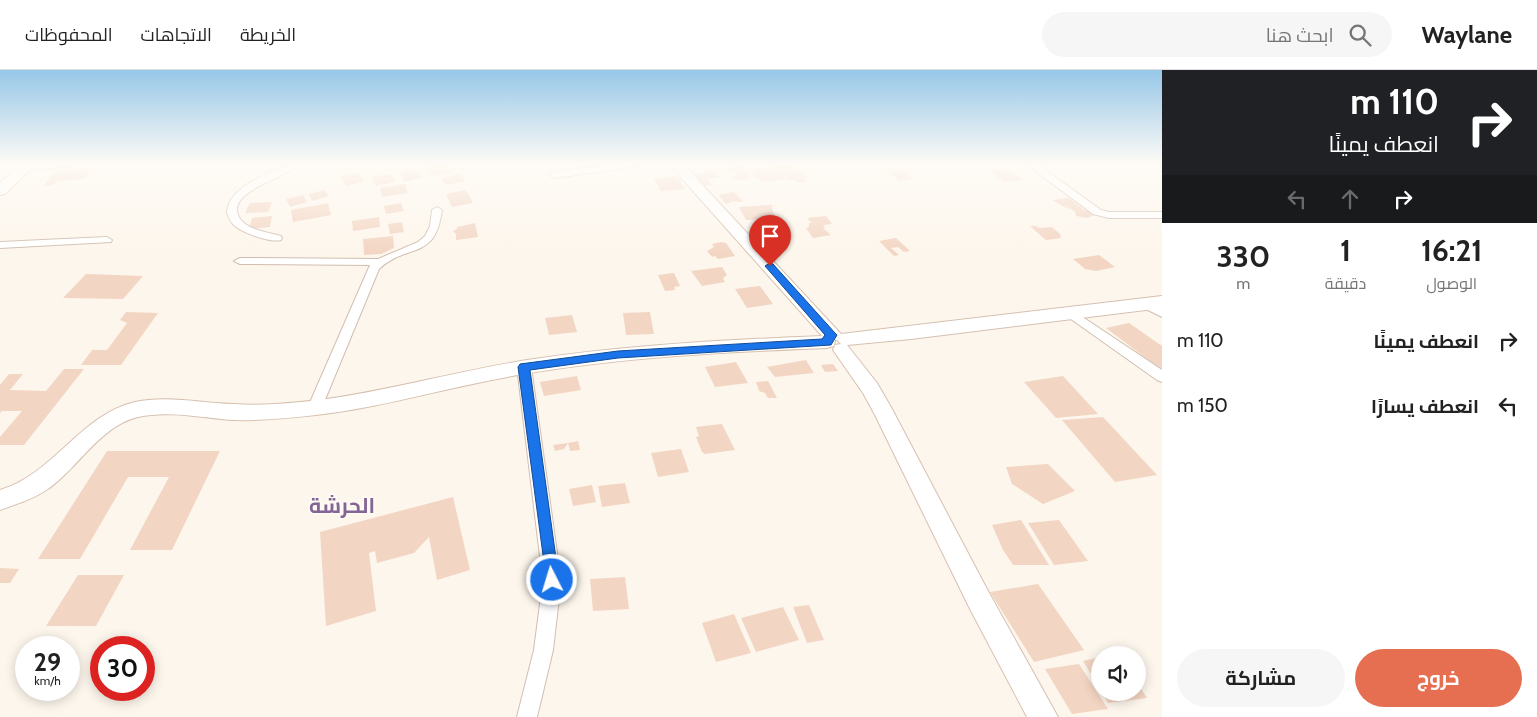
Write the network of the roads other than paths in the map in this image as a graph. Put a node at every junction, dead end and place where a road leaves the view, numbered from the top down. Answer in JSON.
{"nodes":[{"id":1,"x":242,"y":194,"type":"edge"},
{"id":2,"x":703,"y":194,"type":"edge"},
{"id":3,"x":1073,"y":194,"type":"edge"},
{"id":4,"x":437,"y":210,"type":"dead end"},
{"id":5,"x":1162,"y":215,"type":"edge"},
{"id":6,"x":277,"y":238,"type":"dead end"},
{"id":7,"x":107,"y":240,"type":"dead end"},
{"id":8,"x":0,"y":245,"type":"edge"},
{"id":9,"x":240,"y":261,"type":"dead end"},
{"id":10,"x":380,"y":262,"type":"junction"},
{"id":11,"x":1154,"y":303,"type":"edge"},
{"id":12,"x":1162,"y":313,"type":"edge"},
{"id":13,"x":1072,"y":314,"type":"junction"},
{"id":14,"x":837,"y":342,"type":"junction"},
{"id":15,"x":524,"y":367,"type":"junction"},
{"id":16,"x":1162,"y":377,"type":"edge"},
{"id":17,"x":315,"y":407,"type":"junction"},
{"id":18,"x":1,"y":501,"type":"edge"},
{"id":19,"x":527,"y":717,"type":"edge"},
{"id":20,"x":1043,"y":717,"type":"edge"}],
"edges":[{"from":1,"to":6,"type":"street"},
{"from":2,"to":14,"type":"street"},
{"from":3,"to":5,"type":"street"},
{"from":4,"to":10,"type":"street"},
{"from":7,"to":8,"type":"street"},
{"from":9,"to":10,"type":"street"},
{"from":10,"to":17,"type":"street"},
{"from":11,"to":12,"type":"street"},
{"from":11,"to":13,"type":"street"},
{"from":13,"to":14,"type":"street"},
{"from":13,"to":16,"type":"street"},
{"from":14,"to":15,"type":"street"},
{"from":14,"to":20,"type":"street"},
{"from":15,"to":17,"type":"street"},
{"from":15,"to":19,"type":"street"},
{"from":17,"to":18,"type":"street"}]}
